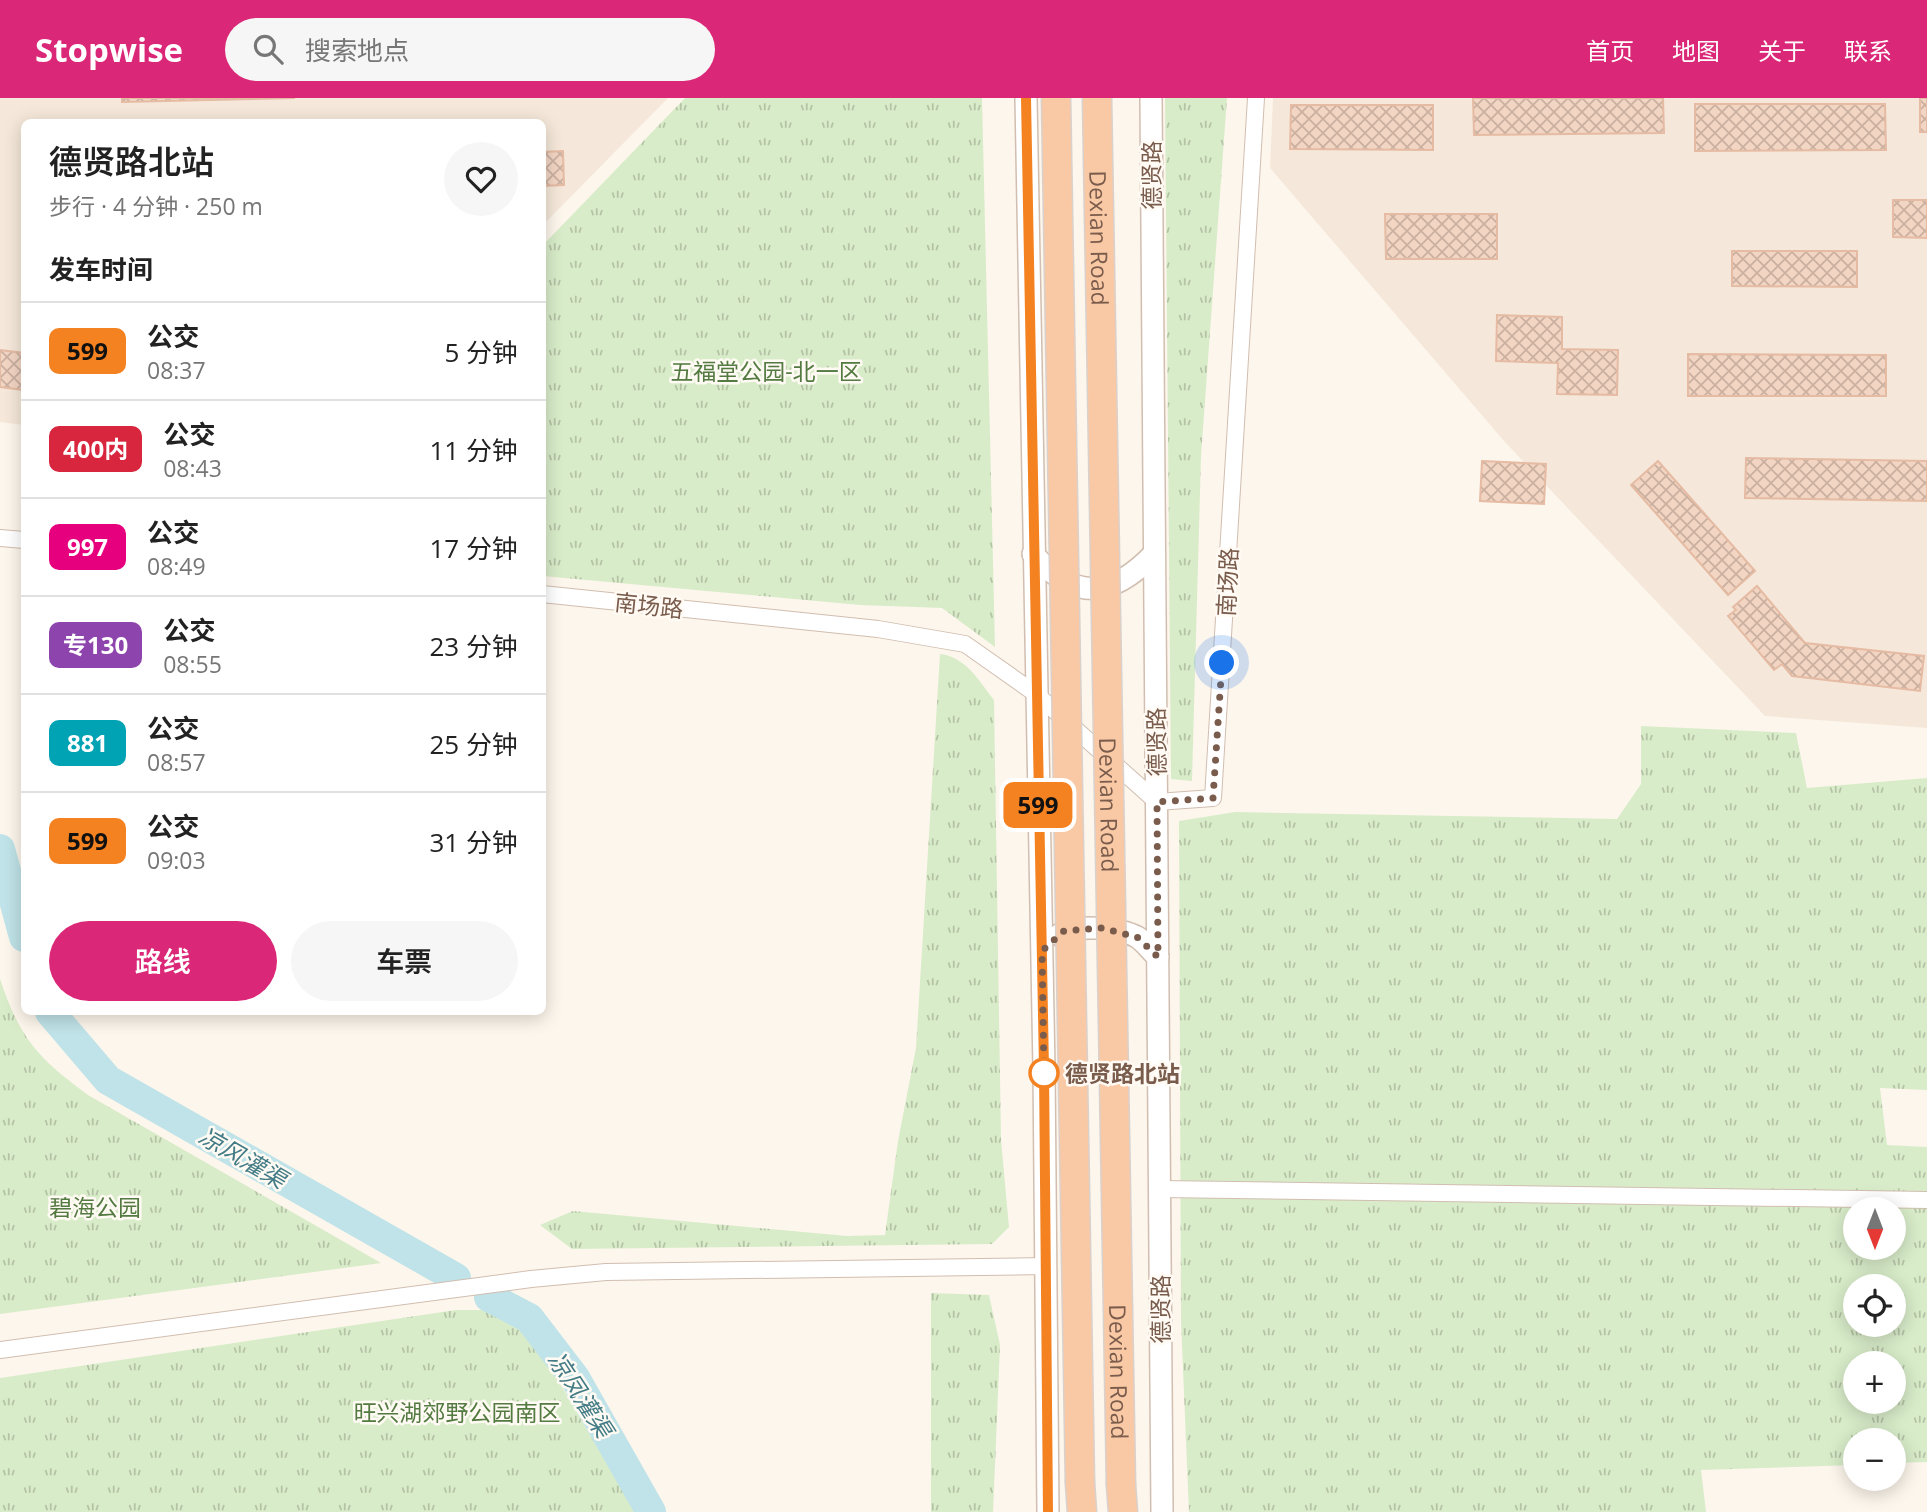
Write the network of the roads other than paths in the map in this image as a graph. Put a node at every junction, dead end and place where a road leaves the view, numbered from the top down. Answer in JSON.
{"nodes":[{"id":1,"x":1026,"y":98,"type":"edge"},
{"id":2,"x":1056,"y":98,"type":"edge"},
{"id":3,"x":1097,"y":98,"type":"edge"},
{"id":4,"x":1151,"y":98,"type":"edge"},
{"id":5,"x":1256,"y":98,"type":"edge"},
{"id":6,"x":0,"y":537,"type":"edge"},
{"id":7,"x":21,"y":540,"type":"edge"},
{"id":8,"x":1033,"y":554,"type":"junction"},
{"id":9,"x":1154,"y":554,"type":"junction"},
{"id":10,"x":546,"y":594,"type":"edge"},
{"id":11,"x":1036,"y":694,"type":"junction"},
{"id":12,"x":1157,"y":802,"type":"junction"},
{"id":13,"x":1042,"y":951,"type":"junction"},
{"id":14,"x":1158,"y":957,"type":"junction"},
{"id":15,"x":1159,"y":1189,"type":"junction"},
{"id":16,"x":1927,"y":1200,"type":"edge"},
{"id":17,"x":1047,"y":1266,"type":"junction"},
{"id":18,"x":0,"y":1350,"type":"edge"},
{"id":19,"x":1122,"y":1498,"type":"edge"},
{"id":20,"x":1048,"y":1512,"type":"edge"},
{"id":21,"x":1082,"y":1512,"type":"edge"},
{"id":22,"x":1163,"y":1512,"type":"edge"}],
"edges":[{"from":1,"to":8,"type":"street"},
{"from":2,"to":21,"type":"highway","name":"Dexian Road","bridge":true},
{"from":3,"to":19,"type":"highway","name":"Dexian Road","bridge":true},
{"from":4,"to":9,"type":"street","name":"德贤路"},
{"from":5,"to":12,"type":"street","name":"南场路"},
{"from":6,"to":7,"type":"street"},
{"from":8,"to":9,"type":"street"},
{"from":8,"to":11,"type":"street"},
{"from":9,"to":12,"type":"street","name":"德贤路"},
{"from":10,"to":11,"type":"street","name":"南场路"},
{"from":11,"to":12,"type":"street","name":"南场路"},
{"from":11,"to":13,"type":"street"},
{"from":12,"to":14,"type":"street","name":"德贤路"},
{"from":13,"to":14,"type":"street"},
{"from":13,"to":17,"type":"street"},
{"from":14,"to":15,"type":"street","name":"德贤路"},
{"from":15,"to":16,"type":"street"},
{"from":15,"to":22,"type":"street","name":"德贤路"},
{"from":17,"to":18,"type":"street"},
{"from":17,"to":20,"type":"street"}]}
